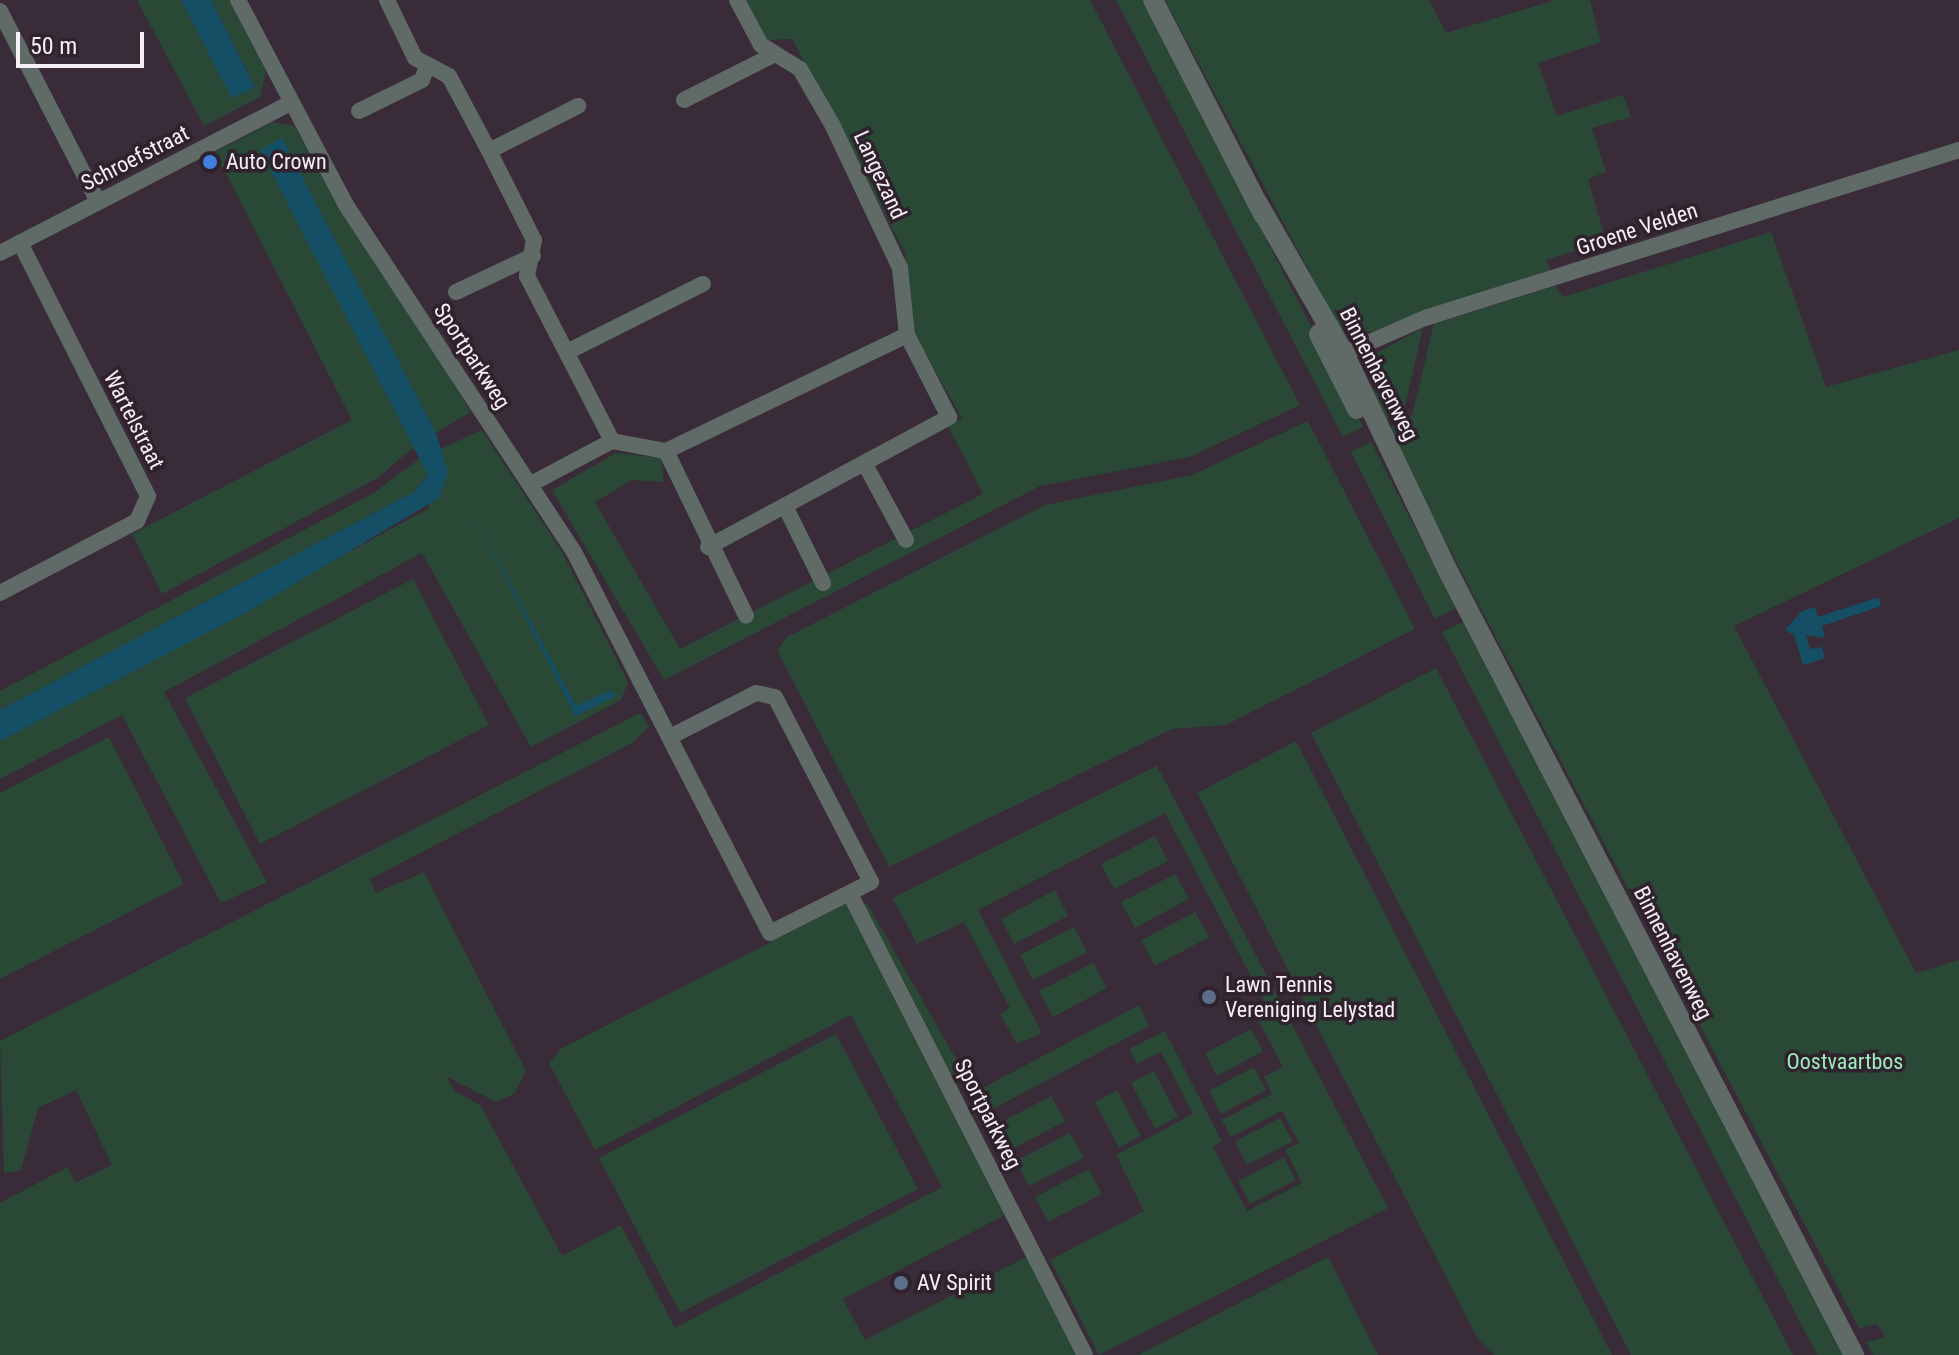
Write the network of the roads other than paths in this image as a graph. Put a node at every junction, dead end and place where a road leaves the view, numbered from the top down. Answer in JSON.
{"nodes":[{"id":1,"x":238,"y":0,"type":"edge"},
{"id":2,"x":387,"y":0,"type":"edge"},
{"id":3,"x":737,"y":0,"type":"edge"},
{"id":4,"x":1153,"y":0,"type":"edge"},
{"id":5,"x":0,"y":11,"type":"edge"},
{"id":6,"x":773,"y":55,"type":"junction"},
{"id":7,"x":426,"y":69,"type":"junction"},
{"id":8,"x":684,"y":100,"type":"dead end"},
{"id":9,"x":290,"y":103,"type":"junction"},
{"id":10,"x":578,"y":106,"type":"dead end"},
{"id":11,"x":359,"y":111,"type":"dead end"},
{"id":12,"x":1959,"y":150,"type":"edge"},
{"id":13,"x":489,"y":151,"type":"junction"},
{"id":14,"x":98,"y":202,"type":"junction"},
{"id":15,"x":20,"y":243,"type":"junction"},
{"id":16,"x":0,"y":253,"type":"edge"},
{"id":17,"x":533,"y":256,"type":"junction"},
{"id":18,"x":703,"y":284,"type":"dead end"},
{"id":19,"x":456,"y":292,"type":"dead end"},
{"id":20,"x":907,"y":335,"type":"junction"},
{"id":21,"x":567,"y":352,"type":"junction"},
{"id":22,"x":1338,"y":356,"type":"junction"},
{"id":23,"x":612,"y":441,"type":"junction"},
{"id":24,"x":666,"y":451,"type":"junction"},
{"id":25,"x":866,"y":466,"type":"junction"},
{"id":26,"x":531,"y":484,"type":"junction"},
{"id":27,"x":785,"y":506,"type":"junction"},
{"id":28,"x":906,"y":540,"type":"dead end"},
{"id":29,"x":708,"y":547,"type":"junction"},
{"id":30,"x":823,"y":583,"type":"dead end"},
{"id":31,"x":0,"y":593,"type":"edge"},
{"id":32,"x":746,"y":616,"type":"dead end"},
{"id":33,"x":670,"y":737,"type":"junction"},
{"id":34,"x":850,"y":894,"type":"junction"},
{"id":35,"x":1085,"y":1355,"type":"edge"},
{"id":36,"x":1854,"y":1355,"type":"edge"}],
"edges":[{"from":1,"to":9,"type":"street","name":"Sportparkweg"},
{"from":2,"to":7,"type":"street"},
{"from":3,"to":6,"type":"street","name":"Langezand"},
{"from":4,"to":22,"type":"street","name":"Binnenhavenweg"},
{"from":5,"to":14,"type":"street"},
{"from":6,"to":8,"type":"street"},
{"from":6,"to":20,"type":"street","name":"Langezand"},
{"from":7,"to":11,"type":"street"},
{"from":7,"to":13,"type":"street"},
{"from":9,"to":14,"type":"street","name":"Schroefstraat"},
{"from":9,"to":26,"type":"street","name":"Sportparkweg"},
{"from":10,"to":13,"type":"street"},
{"from":12,"to":22,"type":"street","name":"Groene Velden"},
{"from":13,"to":17,"type":"street"},
{"from":14,"to":15,"type":"street","name":"Schroefstraat"},
{"from":15,"to":16,"type":"street","name":"Schroefstraat"},
{"from":15,"to":31,"type":"street","name":"Wartelstraat"},
{"from":17,"to":19,"type":"street"},
{"from":17,"to":21,"type":"street"},
{"from":18,"to":21,"type":"street"},
{"from":20,"to":24,"type":"street"},
{"from":20,"to":25,"type":"street","name":"Langezand"},
{"from":21,"to":23,"type":"street"},
{"from":22,"to":36,"type":"street","name":"Binnenhavenweg"},
{"from":23,"to":24,"type":"street"},
{"from":23,"to":26,"type":"street"},
{"from":24,"to":29,"type":"street"},
{"from":25,"to":27,"type":"street","name":"Langezand"},
{"from":25,"to":28,"type":"street"},
{"from":26,"to":33,"type":"street","name":"Sportparkweg"},
{"from":27,"to":29,"type":"street","name":"Langezand"},
{"from":27,"to":30,"type":"street"},
{"from":29,"to":32,"type":"street"},
{"from":33,"to":34,"type":"street","name":"Sportparkweg"},
{"from":33,"to":34,"type":"street"},
{"from":34,"to":35,"type":"street","name":"Sportparkweg"}]}
